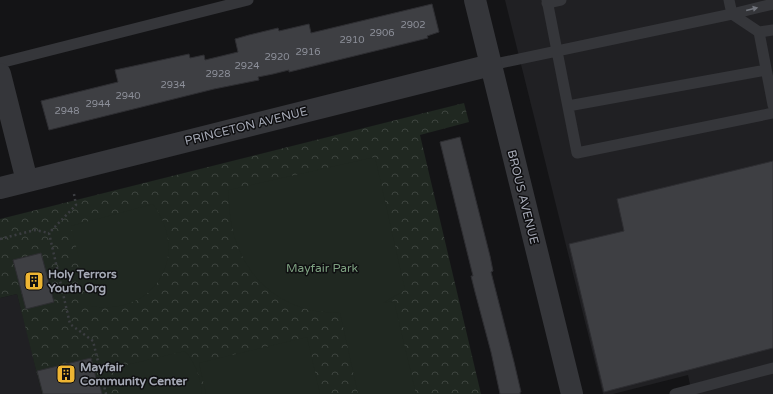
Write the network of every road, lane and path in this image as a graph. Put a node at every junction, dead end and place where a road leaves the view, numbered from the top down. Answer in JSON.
{"nodes":[{"id":1,"x":248,"y":0,"type":"edge"},
{"id":2,"x":475,"y":0,"type":"edge"},
{"id":3,"x":561,"y":0,"type":"edge"},
{"id":4,"x":729,"y":0,"type":"edge"},
{"id":5,"x":547,"y":2,"type":"edge"},
{"id":6,"x":773,"y":4,"type":"edge"},
{"id":7,"x":732,"y":14,"type":"junction"},
{"id":8,"x":773,"y":30,"type":"edge"},
{"id":9,"x":759,"y":32,"type":"junction"},
{"id":10,"x":557,"y":51,"type":"junction"},
{"id":11,"x":0,"y":63,"type":"edge"},
{"id":12,"x":491,"y":65,"type":"junction"},
{"id":13,"x":766,"y":70,"type":"junction"},
{"id":14,"x":0,"y":74,"type":"edge"},
{"id":15,"x":773,"y":105,"type":"edge"},
{"id":16,"x":568,"y":106,"type":"junction"},
{"id":17,"x":773,"y":113,"type":"edge"},
{"id":18,"x":27,"y":181,"type":"junction"},
{"id":19,"x":0,"y":188,"type":"edge"},
{"id":20,"x":74,"y":194,"type":"dead end"},
{"id":21,"x":49,"y":233,"type":"junction"},
{"id":22,"x":0,"y":239,"type":"edge"},
{"id":23,"x":773,"y":368,"type":"edge"},
{"id":24,"x":709,"y":390,"type":"edge"},
{"id":25,"x":106,"y":394,"type":"edge"},
{"id":26,"x":572,"y":394,"type":"edge"},
{"id":27,"x":675,"y":394,"type":"edge"}],
"edges":[{"from":1,"to":11,"type":"lane"},
{"from":2,"to":12,"type":"street","name":"BROUS AVENUE"},
{"from":3,"to":5,"type":"lane"},
{"from":4,"to":7,"type":"lane"},
{"from":5,"to":10,"type":"lane"},
{"from":7,"to":6,"type":"lane","one_way":true},
{"from":7,"to":9,"type":"lane"},
{"from":7,"to":10,"type":"lane"},
{"from":8,"to":9,"type":"lane"},
{"from":9,"to":13,"type":"lane"},
{"from":10,"to":12,"type":"lane"},
{"from":10,"to":16,"type":"lane"},
{"from":12,"to":18,"type":"street","name":"PRINCETON AVENUE"},
{"from":12,"to":26,"type":"street","name":"BROUS AVENUE"},
{"from":13,"to":15,"type":"lane"},
{"from":13,"to":16,"type":"lane"},
{"from":14,"to":18,"type":"street"},
{"from":16,"to":17,"type":"lane"},
{"from":18,"to":19,"type":"street","name":"PRINCETON AVENUE"},
{"from":20,"to":21,"type":"path"},
{"from":21,"to":22,"type":"path"},
{"from":21,"to":25,"type":"path"},
{"from":23,"to":24,"type":"lane"},
{"from":24,"to":27,"type":"lane"}]}
